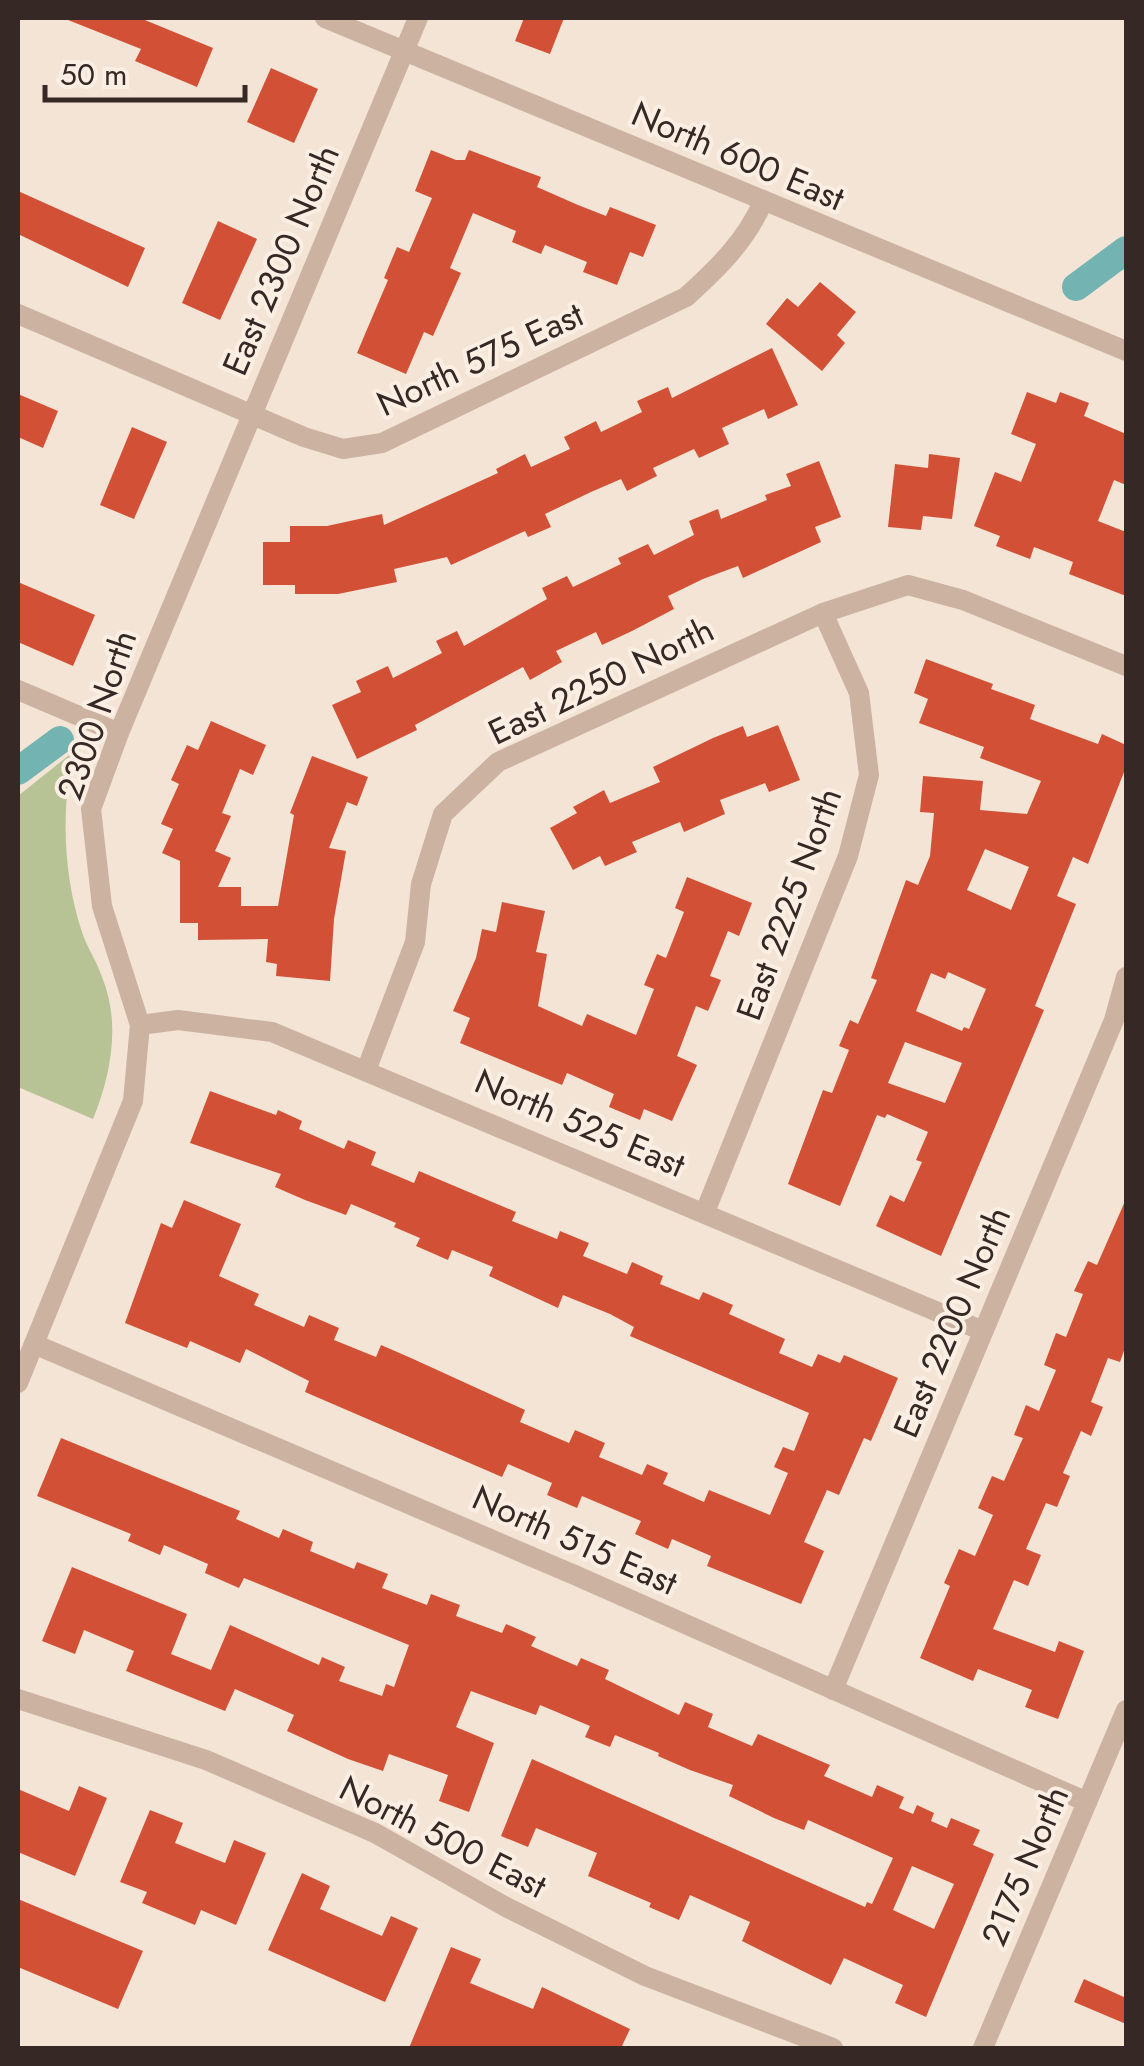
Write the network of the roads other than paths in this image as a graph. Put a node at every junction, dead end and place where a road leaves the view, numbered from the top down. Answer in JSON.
{"nodes":[{"id":1,"x":325,"y":18,"type":"edge"},
{"id":2,"x":418,"y":18,"type":"edge"},
{"id":3,"x":404,"y":52,"type":"junction"},
{"id":4,"x":763,"y":202,"type":"junction"},
{"id":5,"x":18,"y":314,"type":"edge"},
{"id":6,"x":1126,"y":351,"type":"edge"},
{"id":7,"x":251,"y":417,"type":"junction"},
{"id":8,"x":823,"y":613,"type":"junction"},
{"id":9,"x":1126,"y":666,"type":"edge"},
{"id":10,"x":18,"y":690,"type":"edge"},
{"id":11,"x":119,"y":733,"type":"junction"},
{"id":12,"x":1126,"y":977,"type":"edge"},
{"id":13,"x":140,"y":1024,"type":"junction"},
{"id":14,"x":367,"y":1068,"type":"junction"},
{"id":15,"x":705,"y":1212,"type":"junction"},
{"id":16,"x":982,"y":1332,"type":"junction"},
{"id":17,"x":34,"y":1344,"type":"junction"},
{"id":18,"x":18,"y":1383,"type":"edge"},
{"id":19,"x":833,"y":1690,"type":"junction"},
{"id":20,"x":18,"y":1699,"type":"edge"},
{"id":21,"x":1126,"y":1710,"type":"edge"},
{"id":22,"x":1087,"y":1802,"type":"junction"},
{"id":23,"x":833,"y":2048,"type":"edge"},
{"id":24,"x":983,"y":2048,"type":"edge"}],
"edges":[{"from":1,"to":3,"type":"street","name":"North 600 East"},
{"from":2,"to":3,"type":"street","name":"East 2300 North"},
{"from":3,"to":4,"type":"street","name":"North 600 East"},
{"from":3,"to":7,"type":"street","name":"East 2300 North"},
{"from":4,"to":6,"type":"street","name":"North 600 East"},
{"from":4,"to":7,"type":"street","name":"North 575 East"},
{"from":5,"to":7,"type":"street","name":"North 575 East"},
{"from":7,"to":11,"type":"street","name":"2300 North"},
{"from":8,"to":9,"type":"street"},
{"from":8,"to":14,"type":"street","name":"East 2250 North"},
{"from":8,"to":15,"type":"street","name":"East 2225 North"},
{"from":10,"to":11,"type":"street"},
{"from":11,"to":13,"type":"street","name":"2300 North"},
{"from":12,"to":16,"type":"street","name":"East 2200 North"},
{"from":13,"to":14,"type":"street","name":"North 525 East"},
{"from":13,"to":17,"type":"street","name":"2300 North"},
{"from":14,"to":15,"type":"street","name":"North 525 East"},
{"from":15,"to":16,"type":"street","name":"North 525 East"},
{"from":16,"to":19,"type":"street","name":"East 2200 North"},
{"from":17,"to":18,"type":"street","name":"2300 North"},
{"from":17,"to":19,"type":"street","name":"North 515 East"},
{"from":19,"to":22,"type":"street","name":"North 515 East"},
{"from":20,"to":23,"type":"street","name":"North 500 East"},
{"from":21,"to":22,"type":"street","name":"2175 North"},
{"from":22,"to":24,"type":"street","name":"2175 North"}]}
